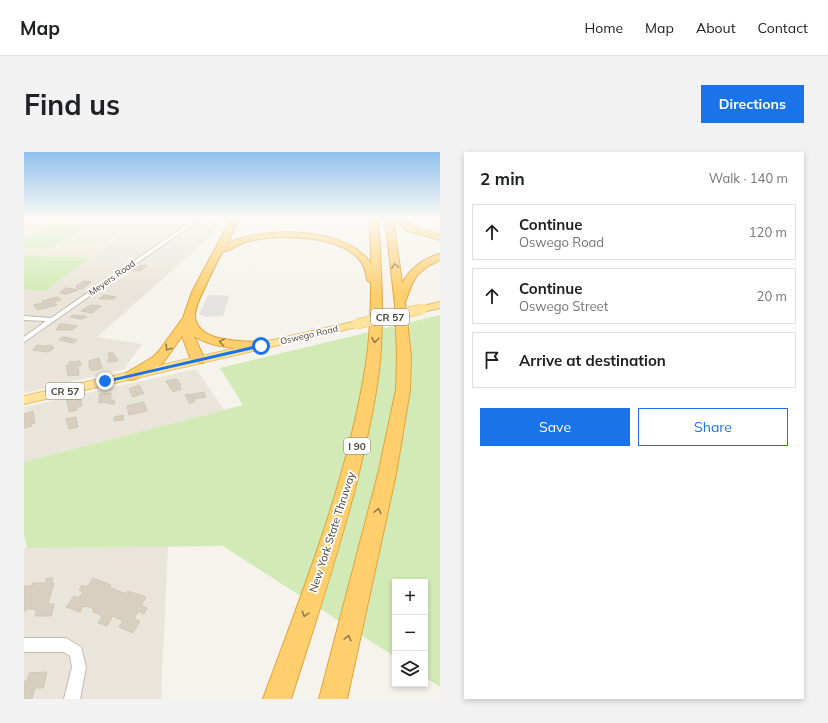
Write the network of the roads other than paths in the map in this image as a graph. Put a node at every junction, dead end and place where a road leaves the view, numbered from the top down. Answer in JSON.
{"nodes":[{"id":1,"x":164,"y":243,"type":"edge"},
{"id":2,"x":223,"y":243,"type":"edge"},
{"id":3,"x":227,"y":243,"type":"edge"},
{"id":4,"x":237,"y":243,"type":"edge"},
{"id":5,"x":335,"y":243,"type":"edge"},
{"id":6,"x":375,"y":243,"type":"edge"},
{"id":7,"x":391,"y":243,"type":"edge"},
{"id":8,"x":224,"y":249,"type":"junction"},
{"id":9,"x":440,"y":256,"type":"edge"},
{"id":10,"x":201,"y":285,"type":"junction"},
{"id":11,"x":376,"y":293,"type":"junction"},
{"id":12,"x":400,"y":305,"type":"junction"},
{"id":13,"x":440,"y":305,"type":"edge"},
{"id":14,"x":189,"y":315,"type":"junction"},
{"id":15,"x":24,"y":318,"type":"edge"},
{"id":16,"x":34,"y":318,"type":"junction"},
{"id":17,"x":53,"y":320,"type":"junction"},
{"id":18,"x":24,"y":321,"type":"edge"},
{"id":19,"x":24,"y":340,"type":"edge"},
{"id":20,"x":261,"y":346,"type":"junction"},
{"id":21,"x":198,"y":360,"type":"junction"},
{"id":22,"x":131,"y":376,"type":"junction"},
{"id":23,"x":24,"y":400,"type":"edge"},
{"id":24,"x":24,"y":645,"type":"edge"},
{"id":25,"x":72,"y":699,"type":"edge"},
{"id":26,"x":277,"y":699,"type":"edge"},
{"id":27,"x":333,"y":699,"type":"edge"}],
"edges":[{"from":1,"to":17,"type":"street","name":"Meyers Road"},
{"from":2,"to":10,"type":"highway"},
{"from":3,"to":8,"type":"highway"},
{"from":4,"to":8,"type":"highway"},
{"from":5,"to":11,"type":"highway"},
{"from":6,"to":11,"type":"highway","name":"New York State Thruway","number":"I 90"},
{"from":12,"to":7,"type":"highway","one_way":true},
{"from":8,"to":10,"type":"highway"},
{"from":9,"to":12,"type":"highway"},
{"from":10,"to":14,"type":"highway"},
{"from":11,"to":26,"type":"highway","name":"New York State Thruway","number":"I 90","one_way":true},
{"from":27,"to":12,"type":"highway","one_way":true},
{"from":13,"to":20,"type":"main road","name":"Oswego Road","number":"CR 57","bridge":true},
{"from":20,"to":14,"type":"highway","one_way":true},
{"from":14,"to":21,"type":"highway"},
{"from":14,"to":22,"type":"highway","one_way":true},
{"from":15,"to":16,"type":"street"},
{"from":16,"to":17,"type":"street"},
{"from":16,"to":18,"type":"street"},
{"from":17,"to":19,"type":"street","name":"Meyers Road"},
{"from":20,"to":21,"type":"main road","name":"Oswego Road","number":"CR 57"},
{"from":21,"to":22,"type":"main road","name":"Oswego Road","number":"CR 57"},
{"from":22,"to":23,"type":"main road","number":"CR 57"},
{"from":24,"to":25,"type":"street"}]}
